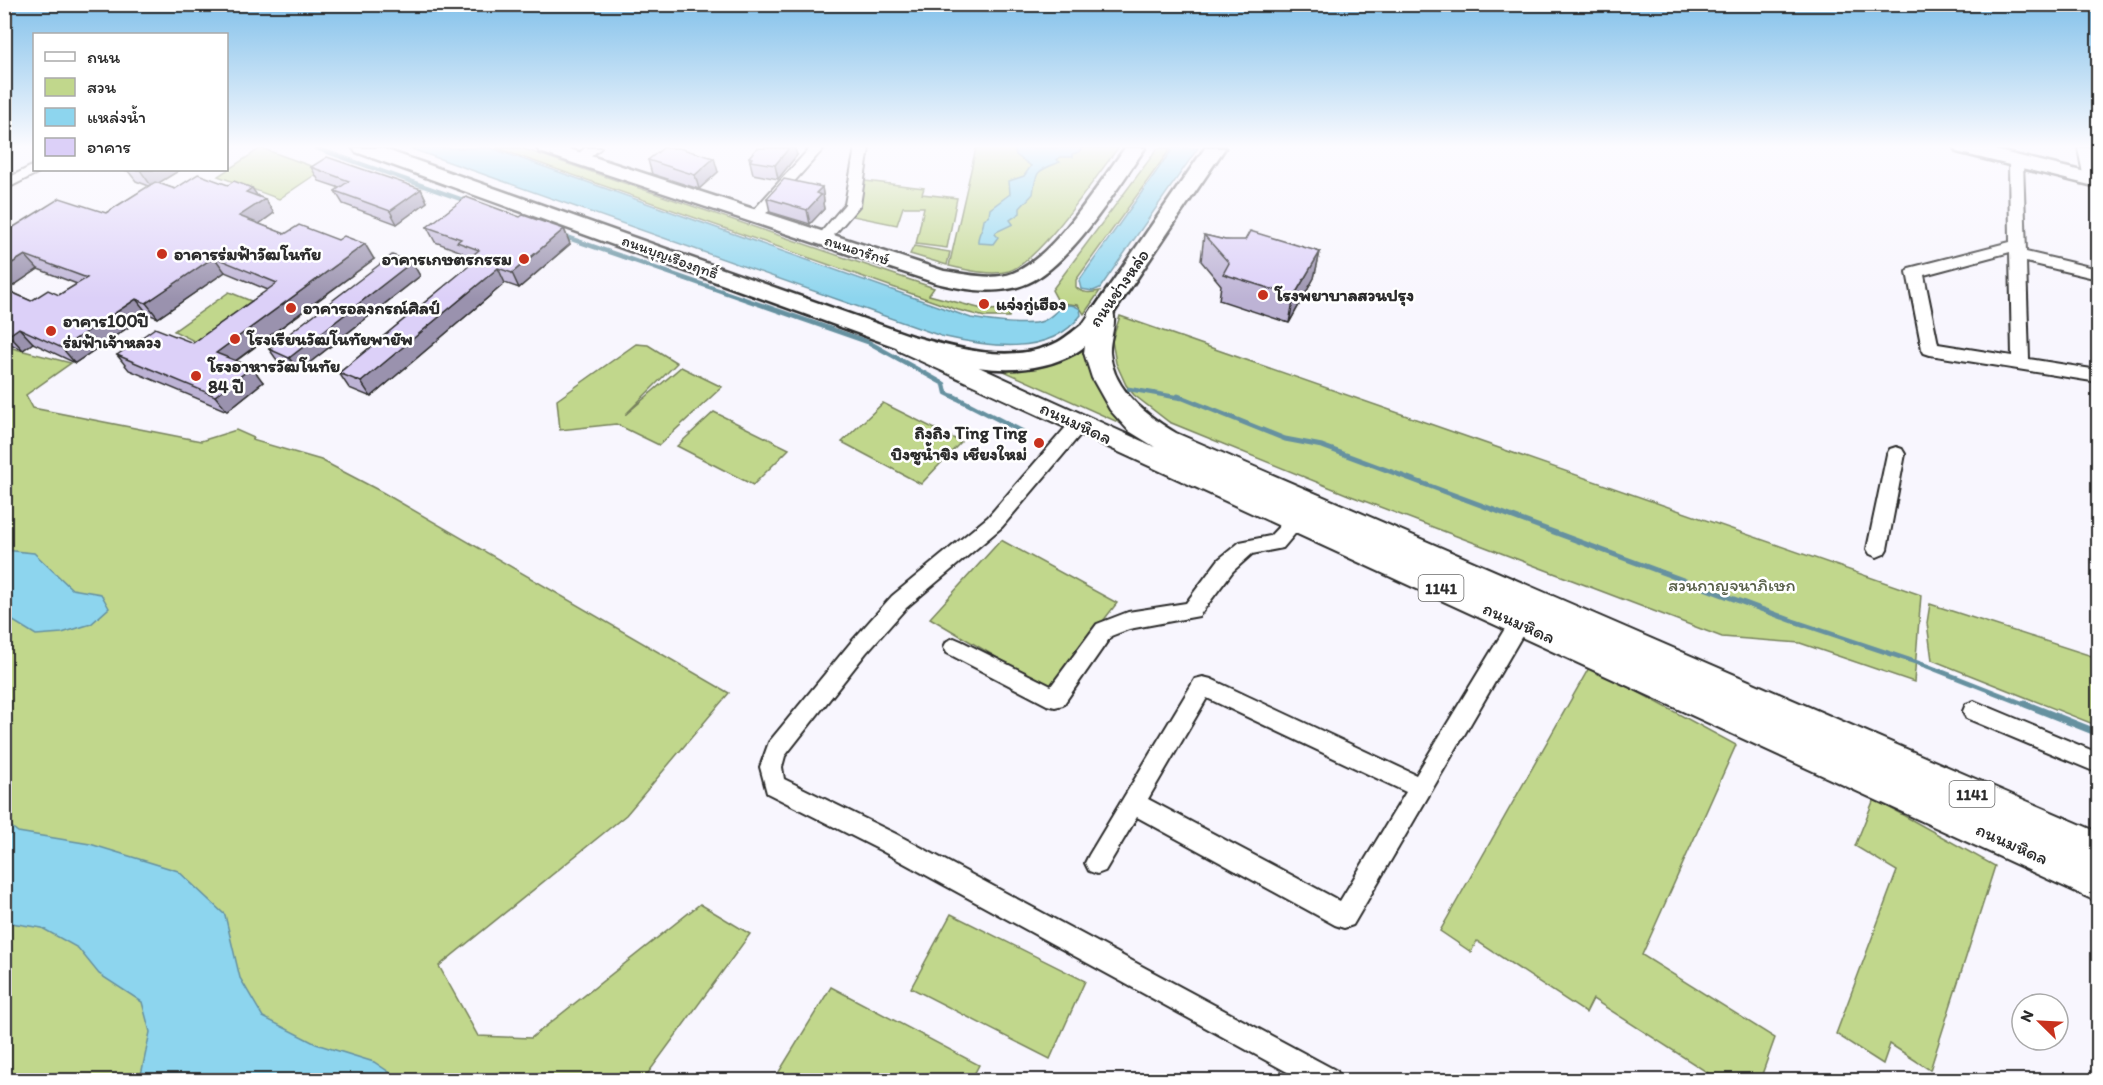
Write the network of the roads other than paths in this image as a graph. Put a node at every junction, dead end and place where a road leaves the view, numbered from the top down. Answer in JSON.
{"nodes":[{"id":1,"x":505,"y":199,"type":"edge"},
{"id":2,"x":707,"y":199,"type":"edge"},
{"id":3,"x":772,"y":199,"type":"edge"},
{"id":4,"x":853,"y":199,"type":"edge"},
{"id":5,"x":1096,"y":199,"type":"edge"},
{"id":6,"x":1180,"y":199,"type":"edge"},
{"id":7,"x":2017,"y":199,"type":"edge"},
{"id":8,"x":755,"y":217,"type":"junction"},
{"id":9,"x":824,"y":239,"type":"junction"},
{"id":10,"x":2018,"y":250,"type":"junction"},
{"id":11,"x":2098,"y":274,"type":"edge"},
{"id":12,"x":1102,"y":313,"type":"junction"},
{"id":13,"x":908,"y":345,"type":"junction"},
{"id":14,"x":2021,"y":364,"type":"junction"},
{"id":15,"x":2098,"y":376,"type":"edge"},
{"id":16,"x":1078,"y":424,"type":"junction"},
{"id":17,"x":1126,"y":432,"type":"junction"},
{"id":18,"x":1896,"y":454,"type":"dead end"},
{"id":19,"x":1295,"y":522,"type":"junction"},
{"id":20,"x":1877,"y":549,"type":"dead end"},
{"id":21,"x":1520,"y":623,"type":"junction"},
{"id":22,"x":954,"y":647,"type":"dead end"},
{"id":23,"x":1974,"y":711,"type":"dead end"},
{"id":24,"x":1843,"y":752,"type":"junction"},
{"id":25,"x":2098,"y":763,"type":"edge"},
{"id":26,"x":1421,"y":788,"type":"junction"},
{"id":27,"x":1132,"y":803,"type":"junction"},
{"id":28,"x":2098,"y":850,"type":"edge"},
{"id":29,"x":1097,"y":863,"type":"dead end"},
{"id":30,"x":2098,"y":884,"type":"edge"},
{"id":31,"x":1328,"y":1080,"type":"edge"}],
"edges":[{"from":1,"to":13,"type":"main road","name":"ถนนบุญเรืองฤทธิ์"},
{"from":2,"to":8,"type":"main road","name":"ถนนอารักษ์"},
{"from":3,"to":8,"type":"street"},
{"from":4,"to":9,"type":"street"},
{"from":5,"to":9,"type":"main road","name":"ถนนอารักษ์"},
{"from":6,"to":12,"type":"main road","name":"ถนนช่างหล่อ"},
{"from":7,"to":10,"type":"street"},
{"from":8,"to":9,"type":"main road","name":"ถนนอารักษ์"},
{"from":10,"to":11,"type":"street"},
{"from":10,"to":14,"type":"street"},
{"from":10,"to":14,"type":"street"},
{"from":12,"to":13,"type":"main road","name":"ถนนช่างหล่อ"},
{"from":12,"to":17,"type":"main road","name":"ถนนมหิดล"},
{"from":13,"to":16,"type":"main road","name":"ถนนมหิดล"},
{"from":14,"to":15,"type":"street"},
{"from":16,"to":17,"type":"main road","name":"ถนนมหิดล"},
{"from":16,"to":31,"type":"street"},
{"from":17,"to":19,"type":"main road","name":"ถนนมหิดล","number":"1141"},
{"from":17,"to":24,"type":"main road","name":"ถนนมหิดล","number":"1141"},
{"from":18,"to":20,"type":"street"},
{"from":19,"to":21,"type":"main road","name":"ถนนมหิดล","number":"1141"},
{"from":19,"to":22,"type":"street"},
{"from":21,"to":24,"type":"main road","name":"ถนนมหิดล","number":"1141"},
{"from":21,"to":26,"type":"street"},
{"from":23,"to":25,"type":"street"},
{"from":24,"to":28,"type":"main road","name":"ถนนมหิดล","number":"1141"},
{"from":24,"to":30,"type":"main road","name":"ถนนมหิดล","number":"1141"},
{"from":26,"to":27,"type":"street"},
{"from":26,"to":27,"type":"street"},
{"from":27,"to":29,"type":"street"}]}
